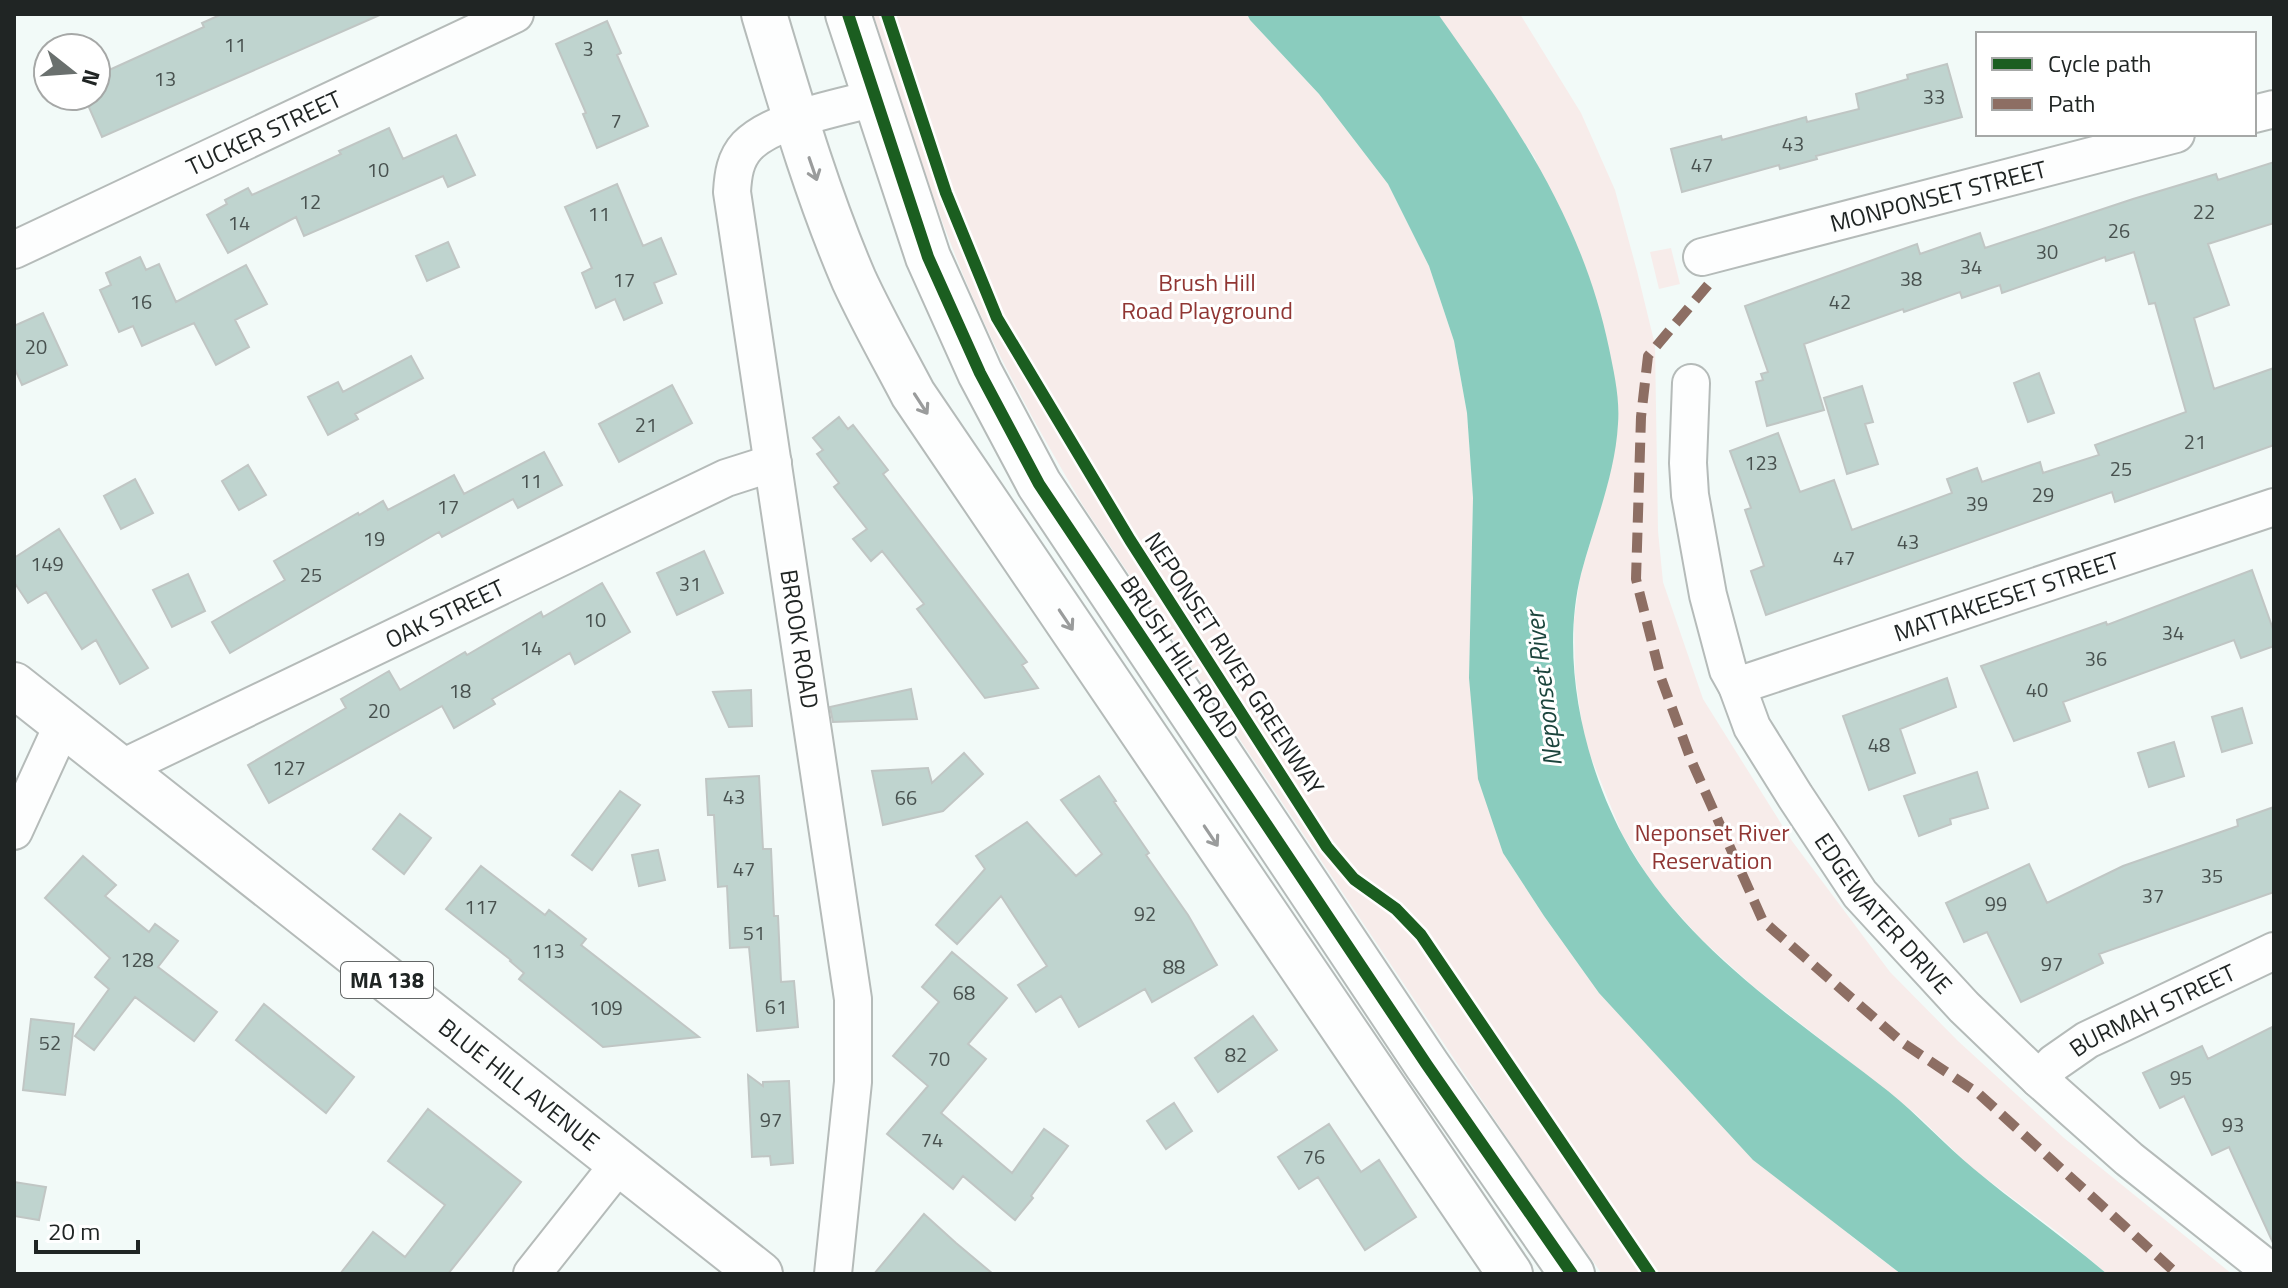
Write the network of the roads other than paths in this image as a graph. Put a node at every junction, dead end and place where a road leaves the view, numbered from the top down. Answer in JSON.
{"nodes":[{"id":1,"x":515,"y":14,"type":"edge"},
{"id":2,"x":764,"y":14,"type":"edge"},
{"id":3,"x":848,"y":14,"type":"edge"},
{"id":4,"x":875,"y":98,"type":"junction"},
{"id":5,"x":796,"y":121,"type":"junction"},
{"id":6,"x":2168,"y":136,"type":"edge"},
{"id":7,"x":14,"y":250,"type":"edge"},
{"id":8,"x":1702,"y":257,"type":"dead end"},
{"id":9,"x":1691,"y":383,"type":"dead end"},
{"id":10,"x":773,"y":463,"type":"junction"},
{"id":11,"x":2274,"y":507,"type":"edge"},
{"id":12,"x":14,"y":685,"type":"edge"},
{"id":13,"x":1737,"y":686,"type":"junction"},
{"id":14,"x":63,"y":724,"type":"junction"},
{"id":15,"x":120,"y":769,"type":"junction"},
{"id":16,"x":14,"y":831,"type":"edge"},
{"id":17,"x":2274,"y":951,"type":"edge"},
{"id":18,"x":1427,"y":1065,"type":"junction"},
{"id":19,"x":2039,"y":1079,"type":"junction"},
{"id":20,"x":1385,"y":1092,"type":"junction"},
{"id":21,"x":619,"y":1164,"type":"junction"},
{"id":22,"x":532,"y":1274,"type":"edge"},
{"id":23,"x":760,"y":1274,"type":"edge"},
{"id":24,"x":833,"y":1274,"type":"edge"},
{"id":25,"x":1510,"y":1274,"type":"edge"},
{"id":26,"x":1572,"y":1274,"type":"edge"},
{"id":27,"x":2274,"y":1274,"type":"edge"}],
"edges":[{"from":1,"to":7,"type":"street","name":"TUCKER STREET"},
{"from":2,"to":5,"type":"main road"},
{"from":3,"to":4,"type":"main road","name":"BRUSH HILL ROAD"},
{"from":4,"to":5,"type":"street","name":"BROOK ROAD"},
{"from":4,"to":18,"type":"main road","name":"BRUSH HILL ROAD"},
{"from":5,"to":10,"type":"street","name":"BROOK ROAD"},
{"from":5,"to":20,"type":"main road","one_way":true},
{"from":6,"to":8,"type":"street","name":"MONPONSET STREET"},
{"from":9,"to":13,"type":"street","name":"EDGEWATER DRIVE"},
{"from":10,"to":15,"type":"street","name":"OAK STREET"},
{"from":10,"to":24,"type":"street","name":"BROOK ROAD"},
{"from":11,"to":13,"type":"street","name":"MATTAKEESET STREET"},
{"from":12,"to":14,"type":"main road","name":"BLUE HILL AVENUE","number":"MA 138"},
{"from":13,"to":19,"type":"street","name":"EDGEWATER DRIVE"},
{"from":14,"to":15,"type":"main road","name":"BLUE HILL AVENUE","number":"MA 138"},
{"from":14,"to":16,"type":"street"},
{"from":15,"to":21,"type":"main road","name":"BLUE HILL AVENUE","number":"MA 138"},
{"from":17,"to":19,"type":"street","name":"BURMAH STREET"},
{"from":18,"to":20,"type":"main road"},
{"from":18,"to":26,"type":"main road","name":"BRUSH HILL ROAD"},
{"from":19,"to":27,"type":"street","name":"EDGEWATER DRIVE"},
{"from":20,"to":25,"type":"main road"},
{"from":21,"to":22,"type":"street"},
{"from":21,"to":23,"type":"main road","name":"BLUE HILL AVENUE","number":"MA 138"}]}
